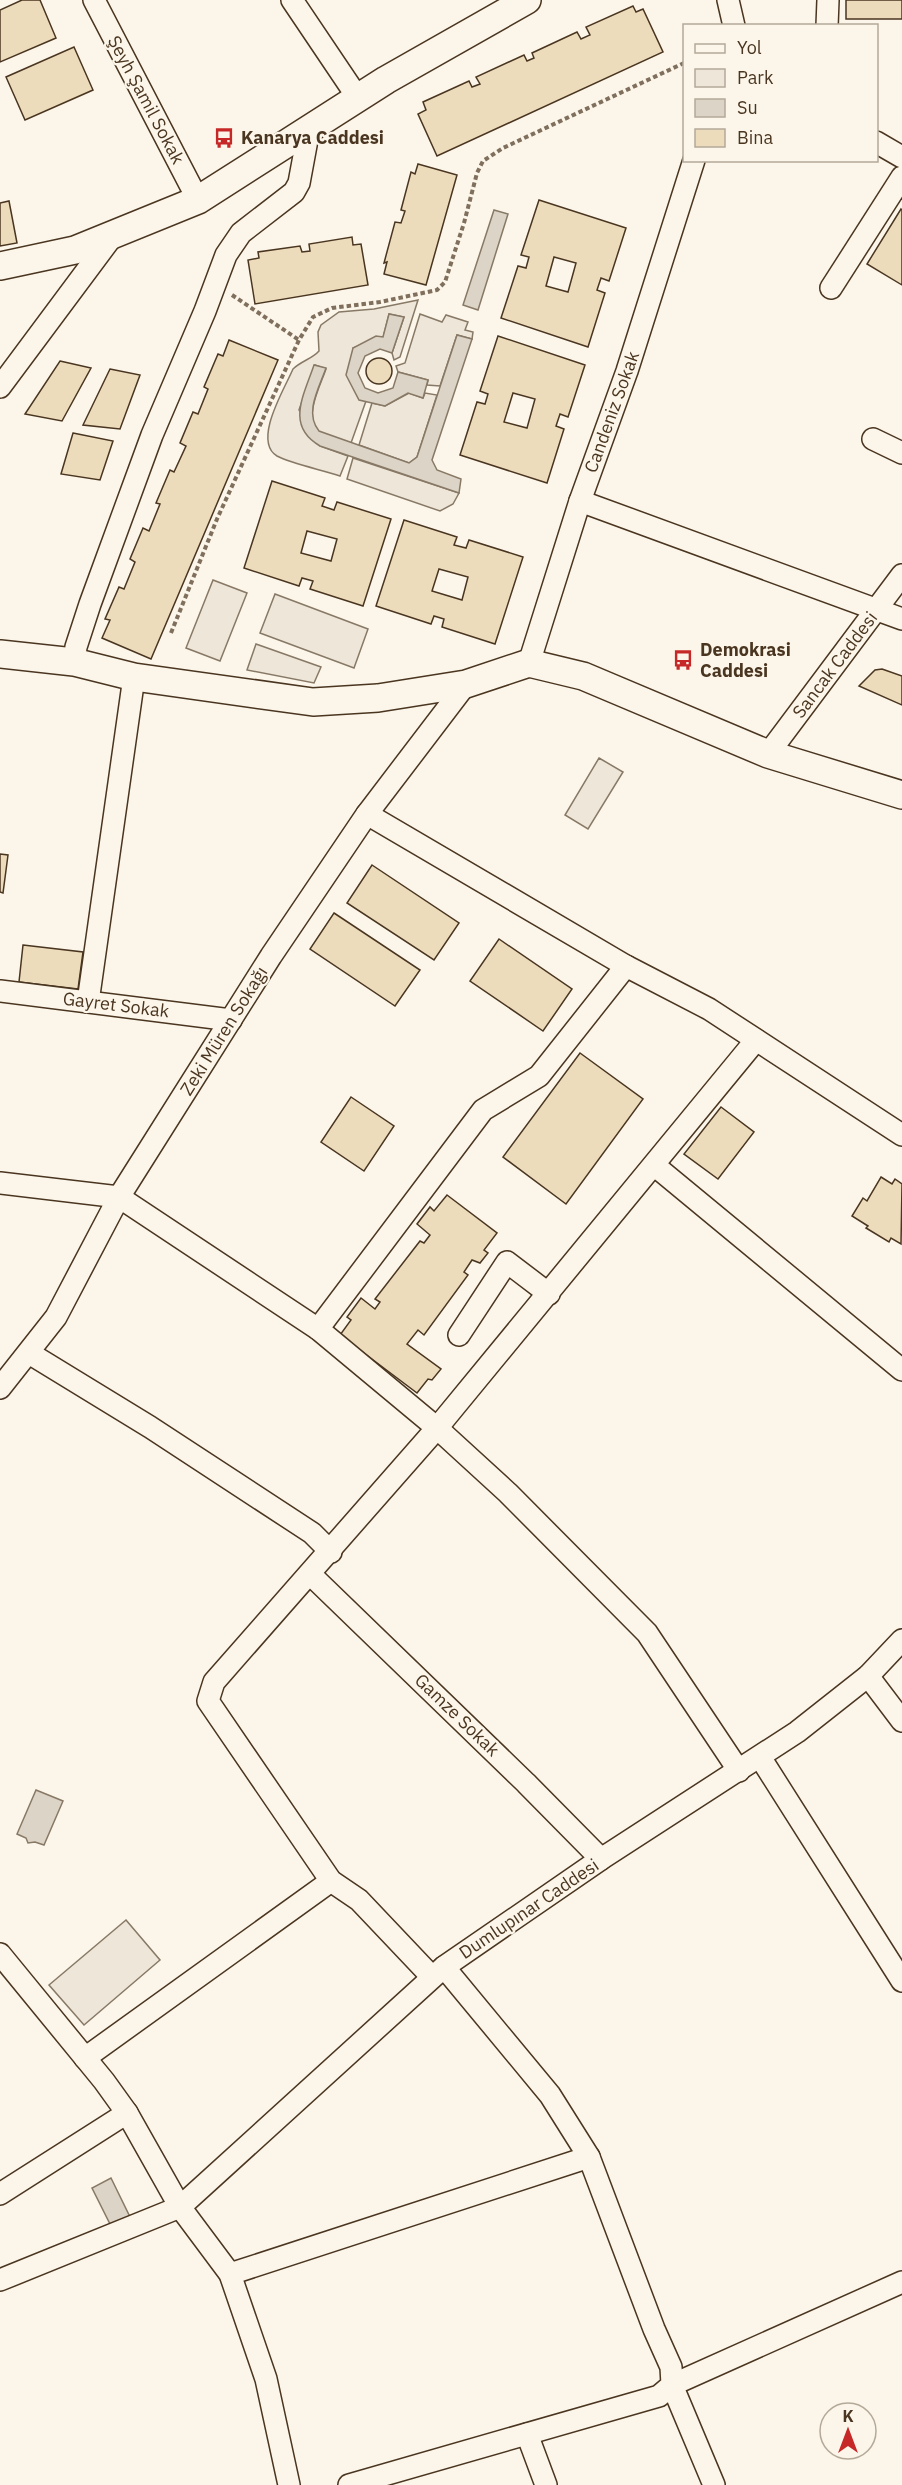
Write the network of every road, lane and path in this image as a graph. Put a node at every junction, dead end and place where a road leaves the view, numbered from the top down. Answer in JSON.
{"nodes":[{"id":1,"x":94,"y":0,"type":"edge"},
{"id":2,"x":292,"y":0,"type":"edge"},
{"id":3,"x":527,"y":0,"type":"edge"},
{"id":4,"x":728,"y":0,"type":"edge"},
{"id":5,"x":828,"y":0,"type":"edge"},
{"id":6,"x":734,"y":24,"type":"edge"},
{"id":7,"x":827,"y":24,"type":"edge"},
{"id":8,"x":683,"y":63,"type":"edge"},
{"id":9,"x":358,"y":98,"type":"junction"},
{"id":10,"x":309,"y":129,"type":"junction"},
{"id":11,"x":878,"y":143,"type":"edge"},
{"id":12,"x":902,"y":157,"type":"edge"},
{"id":13,"x":693,"y":162,"type":"edge"},
{"id":14,"x":902,"y":177,"type":"edge"},
{"id":15,"x":198,"y":200,"type":"junction"},
{"id":16,"x":114,"y":234,"type":"junction"},
{"id":17,"x":0,"y":266,"type":"edge"},
{"id":18,"x":215,"y":284,"type":"junction"},
{"id":19,"x":831,"y":288,"type":"dead end"},
{"id":20,"x":299,"y":340,"type":"junction"},
{"id":21,"x":0,"y":387,"type":"edge"},
{"id":22,"x":873,"y":439,"type":"dead end"},
{"id":23,"x":902,"y":453,"type":"edge"},
{"id":24,"x":580,"y":501,"type":"junction"},
{"id":25,"x":902,"y":575,"type":"edge"},
{"id":26,"x":876,"y":610,"type":"junction"},
{"id":27,"x":902,"y":619,"type":"edge"},
{"id":28,"x":171,"y":633,"type":"dead end"},
{"id":29,"x":0,"y":654,"type":"edge"},
{"id":30,"x":74,"y":662,"type":"junction"},
{"id":31,"x":529,"y":663,"type":"junction"},
{"id":32,"x":134,"y":677,"type":"junction"},
{"id":33,"x":466,"y":684,"type":"junction"},
{"id":34,"x":768,"y":754,"type":"junction"},
{"id":35,"x":902,"y":795,"type":"edge"},
{"id":36,"x":367,"y":814,"type":"junction"},
{"id":37,"x":626,"y":966,"type":"junction"},
{"id":38,"x":0,"y":991,"type":"edge"},
{"id":39,"x":88,"y":1002,"type":"junction"},
{"id":40,"x":231,"y":1020,"type":"junction"},
{"id":41,"x":756,"y":1040,"type":"junction"},
{"id":42,"x":902,"y":1135,"type":"edge"},
{"id":43,"x":654,"y":1165,"type":"junction"},
{"id":44,"x":0,"y":1183,"type":"edge"},
{"id":45,"x":119,"y":1197,"type":"junction"},
{"id":46,"x":549,"y":1294,"type":"junction"},
{"id":47,"x":318,"y":1329,"type":"junction"},
{"id":48,"x":459,"y":1335,"type":"dead end"},
{"id":49,"x":29,"y":1353,"type":"junction"},
{"id":50,"x":902,"y":1370,"type":"edge"},
{"id":51,"x":0,"y":1388,"type":"edge"},
{"id":52,"x":437,"y":1428,"type":"junction"},
{"id":53,"x":330,"y":1552,"type":"junction"},
{"id":54,"x":310,"y":1574,"type":"junction"},
{"id":55,"x":902,"y":1640,"type":"edge"},
{"id":56,"x":867,"y":1676,"type":"junction"},
{"id":57,"x":902,"y":1721,"type":"edge"},
{"id":58,"x":760,"y":1757,"type":"junction"},
{"id":59,"x":739,"y":1771,"type":"junction"},
{"id":60,"x":601,"y":1859,"type":"junction"},
{"id":61,"x":332,"y":1881,"type":"junction"},
{"id":62,"x":2,"y":1960,"type":"edge"},
{"id":63,"x":438,"y":1972,"type":"junction"},
{"id":64,"x":902,"y":1981,"type":"edge"},
{"id":65,"x":85,"y":2058,"type":"junction"},
{"id":66,"x":127,"y":2113,"type":"junction"},
{"id":67,"x":589,"y":2157,"type":"junction"},
{"id":68,"x":0,"y":2194,"type":"edge"},
{"id":69,"x":180,"y":2207,"type":"junction"},
{"id":70,"x":230,"y":2274,"type":"junction"},
{"id":71,"x":0,"y":2280,"type":"edge"},
{"id":72,"x":902,"y":2282,"type":"edge"},
{"id":73,"x":672,"y":2385,"type":"junction"},
{"id":74,"x":527,"y":2434,"type":"junction"},
{"id":75,"x":289,"y":2485,"type":"edge"},
{"id":76,"x":349,"y":2485,"type":"edge"},
{"id":77,"x":546,"y":2485,"type":"edge"},
{"id":78,"x":714,"y":2485,"type":"edge"}],
"edges":[{"from":1,"to":15,"type":"street","name":"Şeyh Şamil Sokak"},
{"from":2,"to":9,"type":"street"},
{"from":3,"to":9,"type":"main road"},
{"from":4,"to":6,"type":"street"},
{"from":5,"to":7,"type":"street"},
{"from":8,"to":20,"type":"path"},
{"from":9,"to":10,"type":"main road"},
{"from":10,"to":15,"type":"main road"},
{"from":10,"to":18,"type":"street"},
{"from":11,"to":12,"type":"street"},
{"from":13,"to":24,"type":"street","name":"Candeniz Sokak"},
{"from":14,"to":19,"type":"street"},
{"from":15,"to":16,"type":"main road"},
{"from":16,"to":17,"type":"main road"},
{"from":16,"to":21,"type":"street"},
{"from":18,"to":20,"type":"path"},
{"from":18,"to":30,"type":"street"},
{"from":20,"to":28,"type":"path"},
{"from":22,"to":23,"type":"street"},
{"from":24,"to":26,"type":"street"},
{"from":24,"to":31,"type":"street","name":"Candeniz Sokak"},
{"from":25,"to":26,"type":"street","name":"Sancak Caddesi"},
{"from":26,"to":27,"type":"street"},
{"from":26,"to":34,"type":"street","name":"Sancak Caddesi"},
{"from":29,"to":30,"type":"main road"},
{"from":30,"to":32,"type":"main road"},
{"from":31,"to":33,"type":"main road"},
{"from":31,"to":34,"type":"main road"},
{"from":32,"to":33,"type":"main road"},
{"from":32,"to":39,"type":"street"},
{"from":33,"to":36,"type":"street","name":"Zeki Müren Sokağı"},
{"from":34,"to":35,"type":"main road"},
{"from":36,"to":37,"type":"street"},
{"from":36,"to":40,"type":"street","name":"Zeki Müren Sokağı"},
{"from":37,"to":41,"type":"street"},
{"from":37,"to":47,"type":"street"},
{"from":38,"to":39,"type":"street","name":"Gayret Sokak"},
{"from":39,"to":40,"type":"street","name":"Gayret Sokak"},
{"from":40,"to":45,"type":"street","name":"Zeki Müren Sokağı"},
{"from":41,"to":42,"type":"street"},
{"from":41,"to":43,"type":"street"},
{"from":43,"to":46,"type":"street"},
{"from":43,"to":50,"type":"street"},
{"from":44,"to":45,"type":"street"},
{"from":45,"to":47,"type":"street"},
{"from":45,"to":49,"type":"street","name":"Zeki Müren Sokağı"},
{"from":46,"to":48,"type":"street"},
{"from":46,"to":52,"type":"street"},
{"from":47,"to":52,"type":"street"},
{"from":49,"to":51,"type":"street","name":"Zeki Müren Sokağı"},
{"from":49,"to":53,"type":"street"},
{"from":52,"to":53,"type":"street"},
{"from":52,"to":59,"type":"street"},
{"from":53,"to":54,"type":"street"},
{"from":54,"to":60,"type":"street","name":"Gamze Sokak"},
{"from":54,"to":61,"type":"street"},
{"from":55,"to":56,"type":"street","name":"Dumlupınar Caddesi"},
{"from":56,"to":57,"type":"street"},
{"from":56,"to":58,"type":"street","name":"Dumlupınar Caddesi"},
{"from":58,"to":59,"type":"street","name":"Dumlupınar Caddesi"},
{"from":58,"to":64,"type":"street"},
{"from":59,"to":60,"type":"street","name":"Dumlupınar Caddesi"},
{"from":60,"to":63,"type":"street","name":"Dumlupınar Caddesi"},
{"from":61,"to":63,"type":"street"},
{"from":61,"to":65,"type":"street"},
{"from":62,"to":65,"type":"street"},
{"from":63,"to":67,"type":"street"},
{"from":63,"to":69,"type":"street","name":"Dumlupınar Caddesi"},
{"from":65,"to":66,"type":"street"},
{"from":66,"to":68,"type":"street"},
{"from":66,"to":69,"type":"street"},
{"from":67,"to":70,"type":"street"},
{"from":67,"to":73,"type":"street"},
{"from":69,"to":70,"type":"street"},
{"from":69,"to":71,"type":"street"},
{"from":70,"to":75,"type":"street"},
{"from":72,"to":73,"type":"street"},
{"from":73,"to":74,"type":"street"},
{"from":73,"to":78,"type":"street"},
{"from":74,"to":76,"type":"street"},
{"from":74,"to":77,"type":"street"}]}
